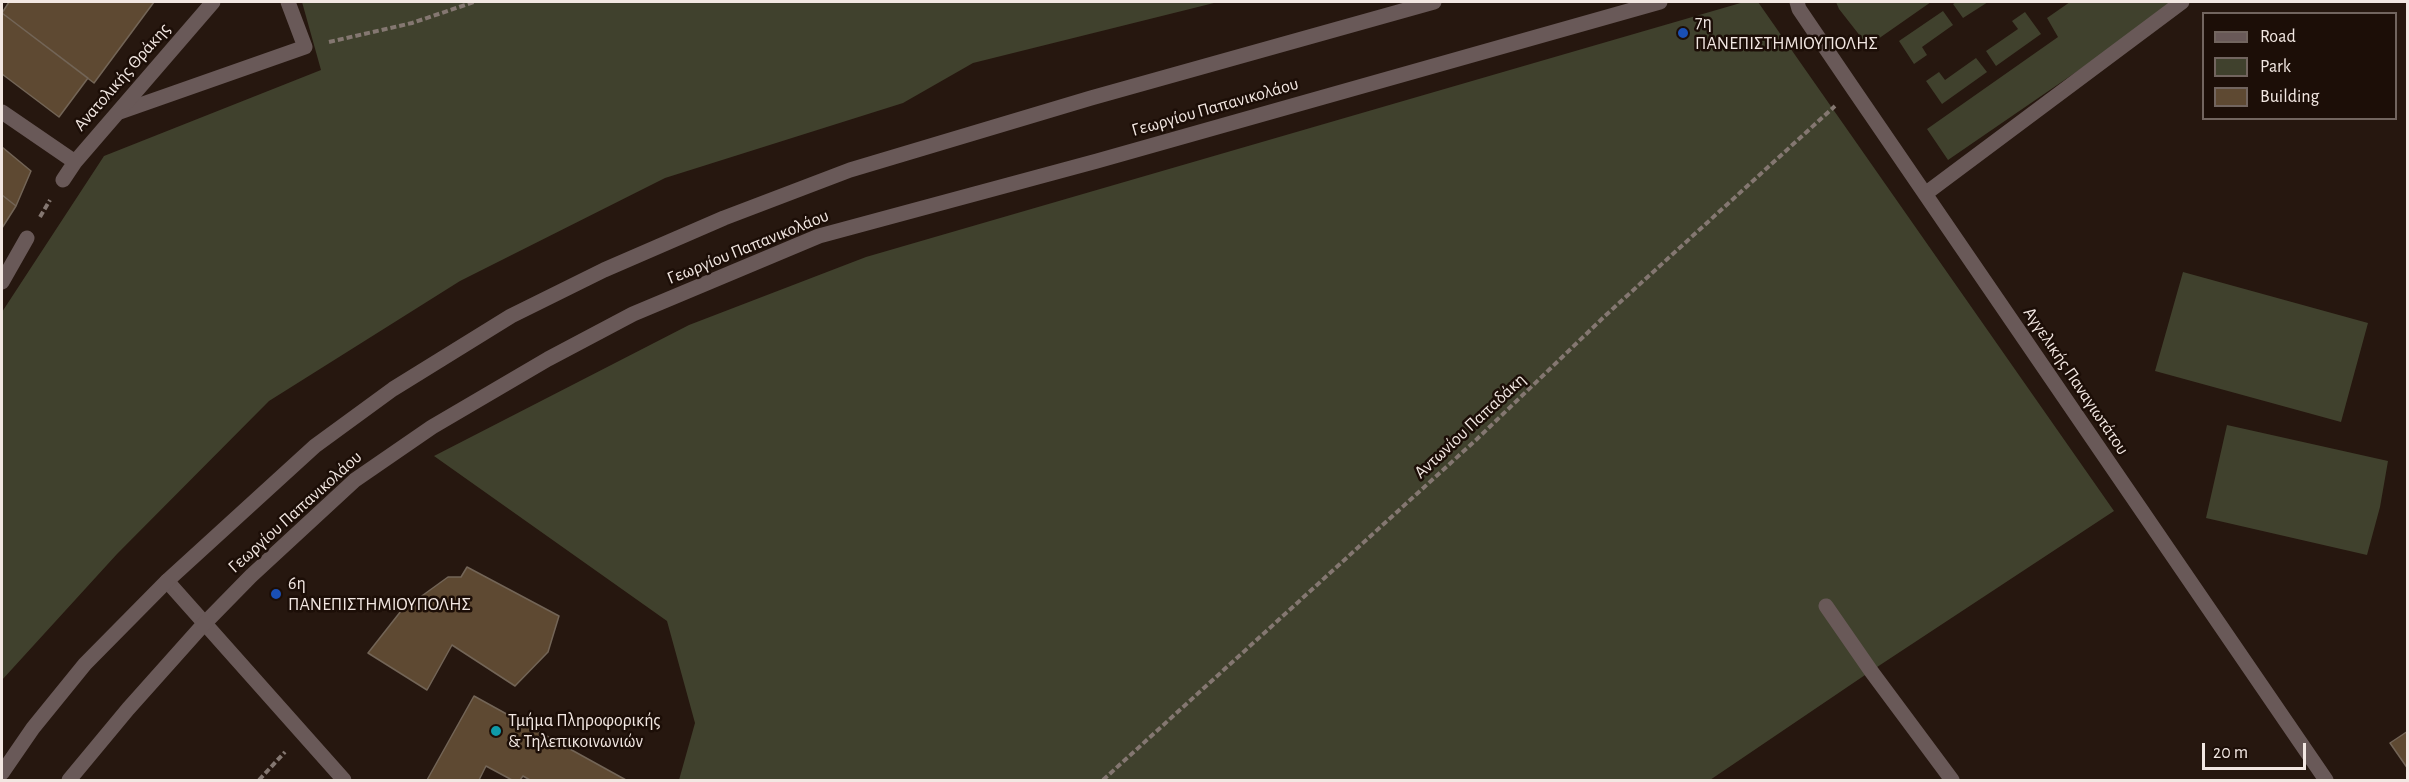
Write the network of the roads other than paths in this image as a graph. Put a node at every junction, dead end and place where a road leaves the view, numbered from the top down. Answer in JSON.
{"nodes":[{"id":1,"x":213,"y":2,"type":"edge"},
{"id":2,"x":288,"y":2,"type":"edge"},
{"id":3,"x":1434,"y":2,"type":"edge"},
{"id":4,"x":1660,"y":2,"type":"edge"},
{"id":5,"x":1797,"y":2,"type":"edge"},
{"id":6,"x":2182,"y":2,"type":"edge"},
{"id":7,"x":2,"y":112,"type":"edge"},
{"id":8,"x":120,"y":112,"type":"junction"},
{"id":9,"x":75,"y":162,"type":"junction"},
{"id":10,"x":63,"y":180,"type":"road end"},
{"id":11,"x":1925,"y":194,"type":"junction"},
{"id":12,"x":27,"y":238,"type":"road end"},
{"id":13,"x":2,"y":282,"type":"edge"},
{"id":14,"x":167,"y":581,"type":"junction"},
{"id":15,"x":1826,"y":606,"type":"dead end"},
{"id":16,"x":203,"y":625,"type":"junction"},
{"id":17,"x":2,"y":773,"type":"edge"},
{"id":18,"x":69,"y":780,"type":"edge"},
{"id":19,"x":344,"y":780,"type":"edge"},
{"id":20,"x":1952,"y":780,"type":"edge"},
{"id":21,"x":2326,"y":780,"type":"edge"}],
"edges":[{"from":1,"to":8,"type":"street","name":"Ανατολικής Θράκης"},
{"from":2,"to":8,"type":"street"},
{"from":3,"to":14,"type":"street","name":"Γεωργίου Παπανικολάου"},
{"from":4,"to":16,"type":"street","name":"Γεωργίου Παπανικολάου"},
{"from":5,"to":11,"type":"street","name":"Αγγελικής Παναγιωτάτου"},
{"from":6,"to":11,"type":"street"},
{"from":7,"to":9,"type":"street"},
{"from":8,"to":9,"type":"street","name":"Ανατολικής Θράκης"},
{"from":9,"to":10,"type":"street","name":"Ανατολικής Θράκης"},
{"from":11,"to":21,"type":"street","name":"Αγγελικής Παναγιωτάτου"},
{"from":12,"to":13,"type":"street"},
{"from":14,"to":16,"type":"street"},
{"from":14,"to":17,"type":"street","name":"Γεωργίου Παπανικολάου"},
{"from":15,"to":20,"type":"street"},
{"from":16,"to":18,"type":"street","name":"Γεωργίου Παπανικολάου"},
{"from":16,"to":19,"type":"street"}]}
